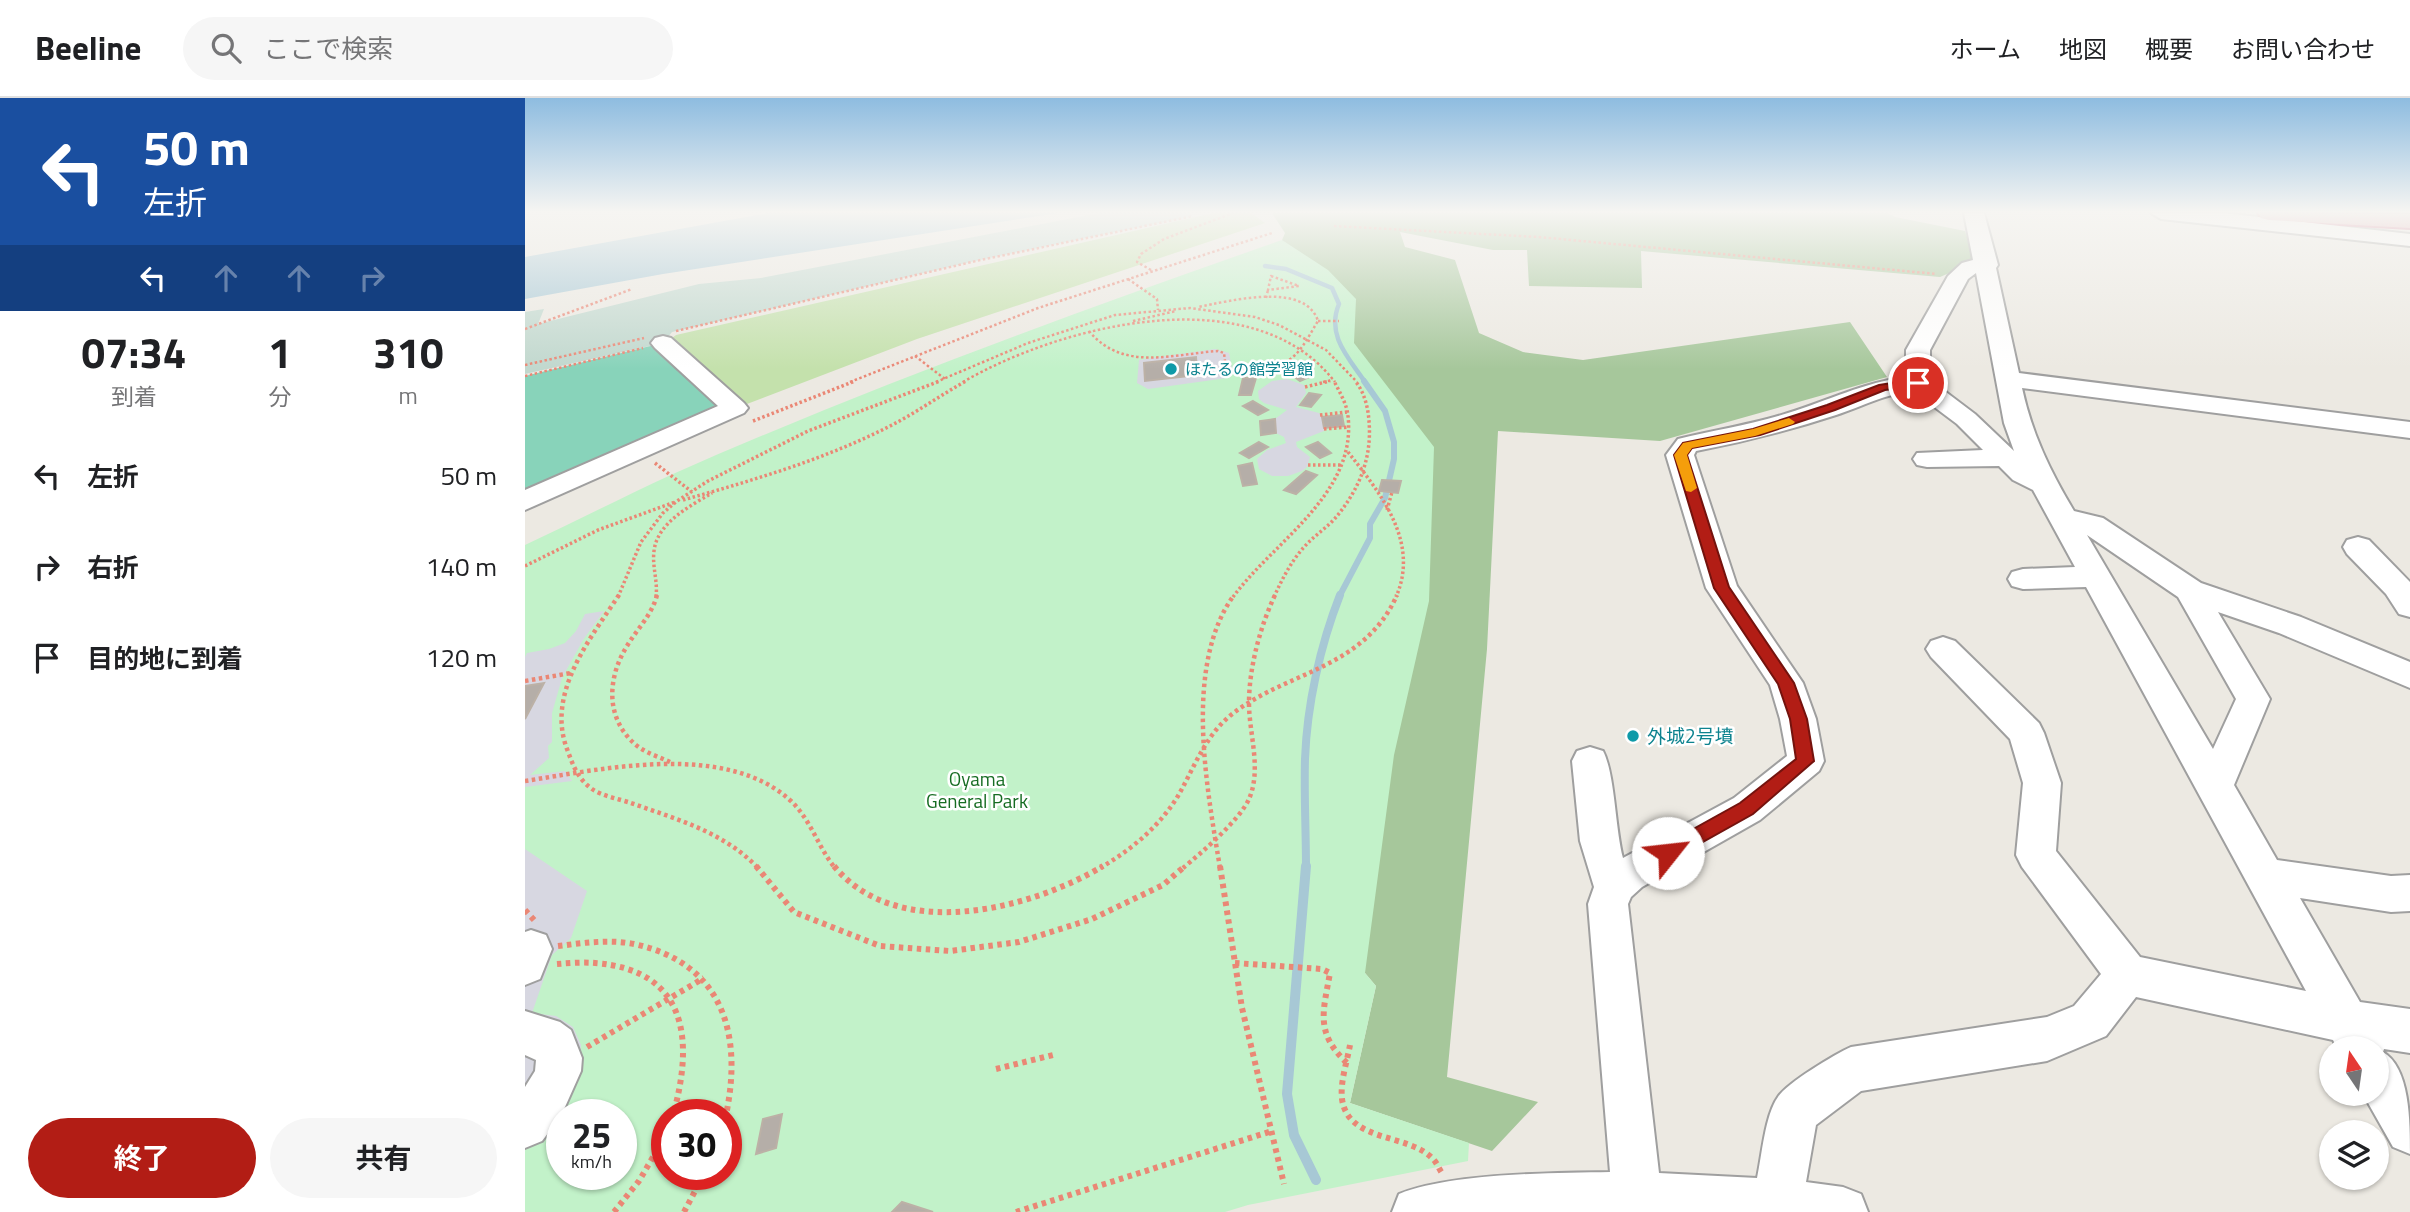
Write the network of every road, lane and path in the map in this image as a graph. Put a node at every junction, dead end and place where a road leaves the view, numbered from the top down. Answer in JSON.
{"nodes":[{"id":1,"x":959,"y":265,"type":"edge"},
{"id":2,"x":1142,"y":265,"type":"edge"},
{"id":3,"x":1171,"y":265,"type":"edge"},
{"id":4,"x":1840,"y":265,"type":"edge"},
{"id":5,"x":1987,"y":265,"type":"joint"},
{"id":6,"x":1152,"y":271,"type":"junction"},
{"id":7,"x":1959,"y":276,"type":"junction"},
{"id":8,"x":1128,"y":279,"type":"junction"},
{"id":9,"x":632,"y":289,"type":"dead end"},
{"id":10,"x":1267,"y":290,"type":"junction"},
{"id":11,"x":1266,"y":298,"type":"junction"},
{"id":12,"x":1190,"y":308,"type":"junction"},
{"id":13,"x":1158,"y":310,"type":"junction"},
{"id":14,"x":1318,"y":321,"type":"junction"},
{"id":15,"x":1339,"y":321,"type":"dead end"},
{"id":16,"x":1122,"y":324,"type":"junction"},
{"id":17,"x":525,"y":329,"type":"edge"},
{"id":18,"x":1089,"y":331,"type":"junction"},
{"id":19,"x":660,"y":338,"type":"junction"},
{"id":20,"x":1306,"y":338,"type":"junction"},
{"id":21,"x":1300,"y":349,"type":"junction"},
{"id":22,"x":915,"y":356,"type":"junction"},
{"id":23,"x":525,"y":365,"type":"edge"},
{"id":24,"x":525,"y":376,"type":"edge"},
{"id":25,"x":945,"y":379,"type":"junction"},
{"id":26,"x":2008,"y":379,"type":"junction"},
{"id":27,"x":1333,"y":380,"type":"junction"},
{"id":28,"x":1918,"y":383,"type":"junction"},
{"id":29,"x":1305,"y":387,"type":"dead end"},
{"id":30,"x":1347,"y":412,"type":"junction"},
{"id":31,"x":1321,"y":415,"type":"dead end"},
{"id":32,"x":750,"y":422,"type":"dead end"},
{"id":33,"x":1349,"y":427,"type":"junction"},
{"id":34,"x":1324,"y":429,"type":"dead end"},
{"id":35,"x":2410,"y":430,"type":"edge"},
{"id":36,"x":1348,"y":452,"type":"junction"},
{"id":37,"x":667,"y":458,"type":"dead end"},
{"id":38,"x":2007,"y":458,"type":"junction"},
{"id":39,"x":1927,"y":459,"type":"dead end"},
{"id":40,"x":656,"y":463,"type":"junction"},
{"id":41,"x":1308,"y":465,"type":"dead end"},
{"id":42,"x":1343,"y":465,"type":"junction"},
{"id":43,"x":644,"y":468,"type":"dead end"},
{"id":44,"x":1364,"y":471,"type":"junction"},
{"id":45,"x":2042,"y":484,"type":"junction"},
{"id":46,"x":716,"y":491,"type":"junction"},
{"id":47,"x":692,"y":492,"type":"junction"},
{"id":48,"x":1392,"y":492,"type":"dead end"},
{"id":49,"x":525,"y":501,"type":"edge"},
{"id":50,"x":677,"y":501,"type":"junction"},
{"id":51,"x":1386,"y":508,"type":"junction"},
{"id":52,"x":2060,"y":517,"type":"junction"},
{"id":53,"x":2358,"y":547,"type":"dead end"},
{"id":54,"x":525,"y":566,"type":"edge"},
{"id":55,"x":2093,"y":576,"type":"junction"},
{"id":56,"x":2023,"y":579,"type":"dead end"},
{"id":57,"x":2190,"y":590,"type":"junction"},
{"id":58,"x":2410,"y":606,"type":"edge"},
{"id":59,"x":1943,"y":649,"type":"dead end"},
{"id":60,"x":571,"y":673,"type":"junction"},
{"id":61,"x":2410,"y":676,"type":"edge"},
{"id":62,"x":525,"y":681,"type":"edge"},
{"id":63,"x":1249,"y":704,"type":"junction"},
{"id":64,"x":1202,"y":754,"type":"junction"},
{"id":65,"x":1590,"y":761,"type":"dead end"},
{"id":66,"x":672,"y":763,"type":"junction"},
{"id":67,"x":577,"y":775,"type":"junction"},
{"id":68,"x":525,"y":781,"type":"edge"},
{"id":69,"x":2214,"y":788,"type":"junction"},
{"id":70,"x":1216,"y":840,"type":"junction"},
{"id":71,"x":2263,"y":875,"type":"junction"},
{"id":72,"x":1614,"y":887,"type":"junction"},
{"id":73,"x":2410,"y":893,"type":"edge"},
{"id":74,"x":535,"y":960,"type":"edge"},
{"id":75,"x":1235,"y":963,"type":"junction"},
{"id":76,"x":2127,"y":975,"type":"junction"},
{"id":77,"x":704,"y":978,"type":"junction"},
{"id":78,"x":670,"y":999,"type":"junction"},
{"id":79,"x":2410,"y":1031,"type":"edge"},
{"id":80,"x":2354,"y":1035,"type":"edge"},
{"id":81,"x":1350,"y":1045,"type":"dead end"},
{"id":82,"x":542,"y":1047,"type":"edge"},
{"id":83,"x":1053,"y":1055,"type":"dead end"},
{"id":84,"x":1347,"y":1063,"type":"junction"},
{"id":85,"x":996,"y":1069,"type":"dead end"},
{"id":86,"x":2389,"y":1094,"type":"edge"},
{"id":87,"x":679,"y":1099,"type":"edge"},
{"id":88,"x":731,"y":1099,"type":"edge"},
{"id":89,"x":525,"y":1124,"type":"edge"},
{"id":90,"x":2410,"y":1130,"type":"edge"},
{"id":91,"x":1272,"y":1131,"type":"junction"},
{"id":92,"x":651,"y":1160,"type":"edge"},
{"id":93,"x":1284,"y":1184,"type":"dead end"},
{"id":94,"x":695,"y":1190,"type":"edge"},
{"id":95,"x":1637,"y":1196,"type":"junction"},
{"id":96,"x":1455,"y":1201,"type":"edge"},
{"id":97,"x":1777,"y":1203,"type":"junction"},
{"id":98,"x":614,"y":1212,"type":"edge"},
{"id":99,"x":684,"y":1212,"type":"edge"},
{"id":100,"x":1016,"y":1212,"type":"edge"},
{"id":101,"x":1843,"y":1212,"type":"edge"}],
"edges":[{"from":1,"to":19,"type":"path"},
{"from":2,"to":6,"type":"path"},
{"from":3,"to":6,"type":"path"},
{"from":4,"to":7,"type":"path"},
{"from":5,"to":7,"type":"street"},
{"from":5,"to":26,"type":"street"},
{"from":6,"to":8,"type":"path"},
{"from":7,"to":28,"type":"street"},
{"from":8,"to":13,"type":"path"},
{"from":8,"to":22,"type":"path"},
{"from":9,"to":17,"type":"path"},
{"from":10,"to":10,"type":"path"},
{"from":10,"to":11,"type":"path"},
{"from":11,"to":12,"type":"path"},
{"from":11,"to":14,"type":"path"},
{"from":12,"to":13,"type":"path"},
{"from":12,"to":16,"type":"path"},
{"from":12,"to":20,"type":"path"},
{"from":13,"to":25,"type":"path"},
{"from":14,"to":15,"type":"path"},
{"from":14,"to":20,"type":"path"},
{"from":16,"to":18,"type":"path"},
{"from":16,"to":21,"type":"path"},
{"from":18,"to":21,"type":"path"},
{"from":18,"to":46,"type":"path"},
{"from":19,"to":23,"type":"path"},
{"from":19,"to":24,"type":"path"},
{"from":19,"to":49,"type":"street"},
{"from":20,"to":21,"type":"path"},
{"from":20,"to":44,"type":"path"},
{"from":21,"to":27,"type":"path"},
{"from":22,"to":25,"type":"path"},
{"from":22,"to":32,"type":"path"},
{"from":25,"to":47,"type":"path"},
{"from":26,"to":35,"type":"street"},
{"from":26,"to":45,"type":"street"},
{"from":27,"to":29,"type":"path"},
{"from":27,"to":30,"type":"path"},
{"from":28,"to":38,"type":"street"},
{"from":28,"to":72,"type":"street"},
{"from":30,"to":31,"type":"path"},
{"from":30,"to":33,"type":"path"},
{"from":33,"to":34,"type":"path"},
{"from":33,"to":36,"type":"path"},
{"from":36,"to":42,"type":"path"},
{"from":36,"to":44,"type":"path"},
{"from":37,"to":40,"type":"path"},
{"from":38,"to":39,"type":"street"},
{"from":38,"to":45,"type":"street"},
{"from":40,"to":43,"type":"path"},
{"from":40,"to":47,"type":"path"},
{"from":41,"to":42,"type":"path"},
{"from":42,"to":64,"type":"path"},
{"from":44,"to":51,"type":"path"},
{"from":44,"to":63,"type":"path"},
{"from":45,"to":52,"type":"street"},
{"from":46,"to":50,"type":"path"},
{"from":46,"to":66,"type":"path"},
{"from":47,"to":50,"type":"path"},
{"from":48,"to":51,"type":"path"},
{"from":50,"to":54,"type":"path"},
{"from":50,"to":60,"type":"path"},
{"from":51,"to":63,"type":"path"},
{"from":52,"to":55,"type":"street"},
{"from":52,"to":57,"type":"street"},
{"from":53,"to":58,"type":"street"},
{"from":55,"to":56,"type":"street"},
{"from":55,"to":69,"type":"street"},
{"from":57,"to":61,"type":"street"},
{"from":57,"to":69,"type":"street"},
{"from":59,"to":76,"type":"street"},
{"from":60,"to":62,"type":"path"},
{"from":60,"to":67,"type":"path"},
{"from":63,"to":64,"type":"path"},
{"from":63,"to":70,"type":"path"},
{"from":64,"to":66,"type":"path"},
{"from":64,"to":70,"type":"path"},
{"from":65,"to":72,"type":"street"},
{"from":66,"to":67,"type":"path"},
{"from":67,"to":68,"type":"path"},
{"from":67,"to":70,"type":"path"},
{"from":69,"to":71,"type":"street"},
{"from":70,"to":75,"type":"path"},
{"from":71,"to":73,"type":"street"},
{"from":71,"to":80,"type":"street"},
{"from":72,"to":95,"type":"street"},
{"from":74,"to":77,"type":"path"},
{"from":74,"to":78,"type":"path"},
{"from":75,"to":84,"type":"path"},
{"from":75,"to":91,"type":"path"},
{"from":76,"to":80,"type":"street"},
{"from":76,"to":97,"type":"street"},
{"from":77,"to":78,"type":"path"},
{"from":77,"to":88,"type":"path"},
{"from":78,"to":82,"type":"path"},
{"from":78,"to":87,"type":"path"},
{"from":79,"to":80,"type":"street"},
{"from":81,"to":84,"type":"path"},
{"from":82,"to":89,"type":"street"},
{"from":83,"to":85,"type":"path"},
{"from":84,"to":96,"type":"path"},
{"from":86,"to":90,"type":"street"},
{"from":91,"to":93,"type":"path"},
{"from":91,"to":100,"type":"path"},
{"from":92,"to":98,"type":"path"},
{"from":94,"to":99,"type":"path"},
{"from":95,"to":96,"type":"street"},
{"from":95,"to":97,"type":"street"},
{"from":97,"to":101,"type":"street"}]}
